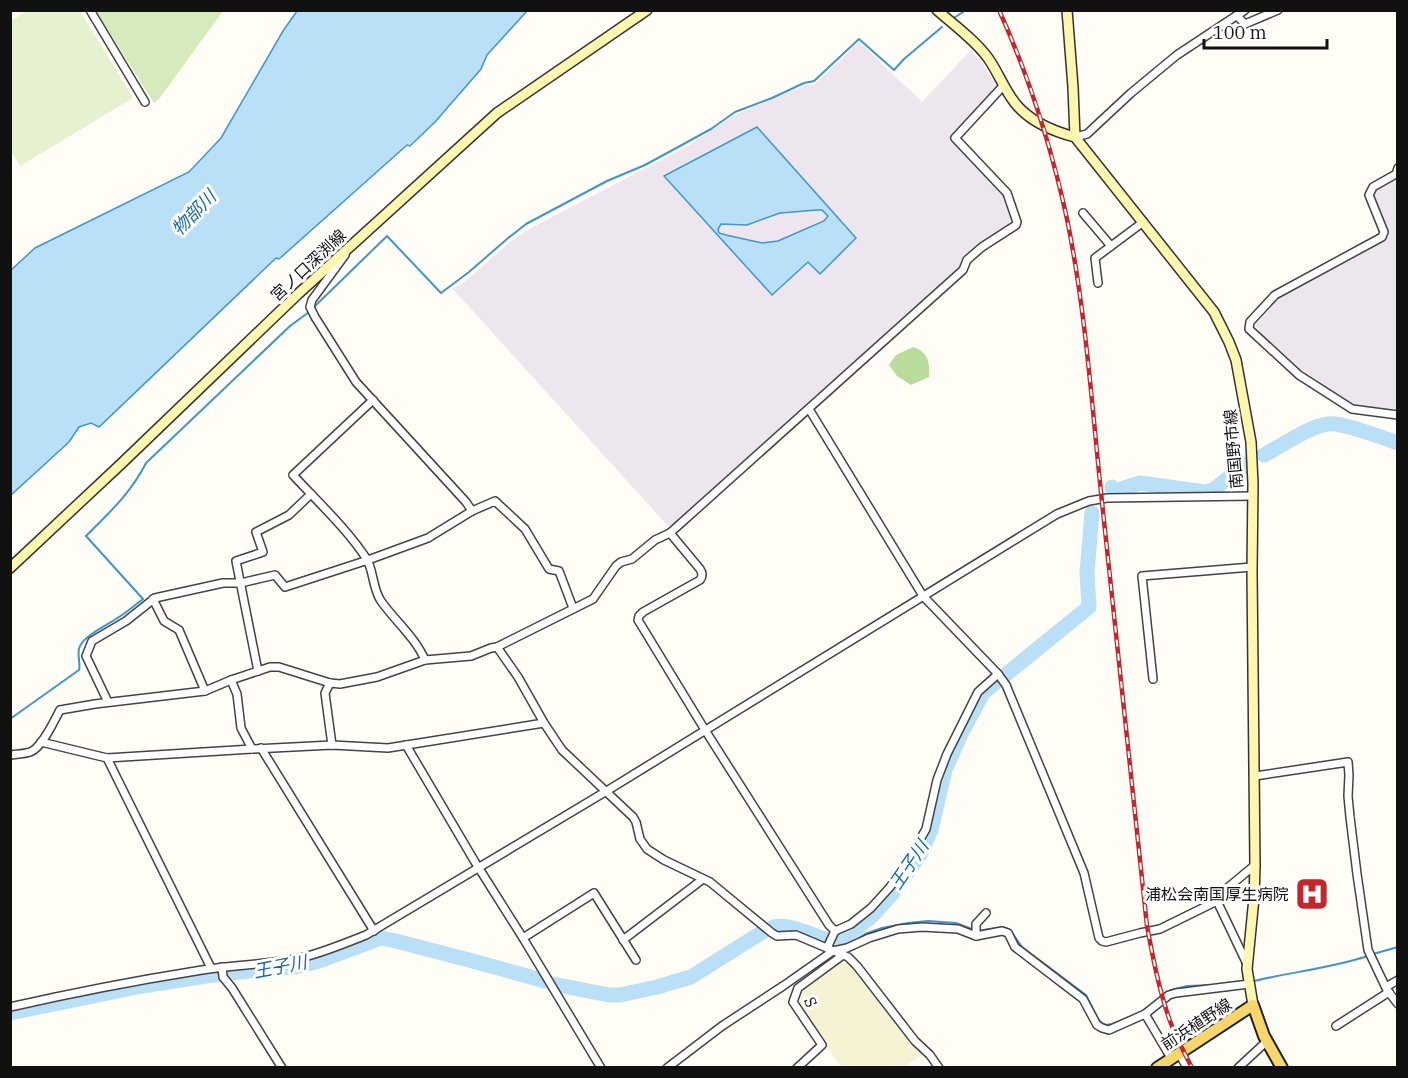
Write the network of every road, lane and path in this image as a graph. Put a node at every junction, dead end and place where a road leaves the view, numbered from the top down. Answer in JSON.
{"nodes":[{"id":1,"x":90,"y":10,"type":"edge"},
{"id":2,"x":647,"y":10,"type":"edge"},
{"id":3,"x":937,"y":10,"type":"edge"},
{"id":4,"x":1067,"y":10,"type":"edge"},
{"id":5,"x":1245,"y":10,"type":"edge"},
{"id":6,"x":1278,"y":10,"type":"edge"},
{"id":7,"x":1237,"y":16,"type":"junction"},
{"id":8,"x":1004,"y":85,"type":"junction"},
{"id":9,"x":145,"y":102,"type":"dead end"},
{"id":10,"x":1075,"y":137,"type":"junction"},
{"id":11,"x":1398,"y":168,"type":"edge"},
{"id":12,"x":1083,"y":213,"type":"dead end"},
{"id":13,"x":1142,"y":223,"type":"junction"},
{"id":14,"x":351,"y":246,"type":"junction"},
{"id":15,"x":1111,"y":246,"type":"junction"},
{"id":16,"x":1098,"y":283,"type":"dead end"},
{"id":17,"x":373,"y":400,"type":"junction"},
{"id":18,"x":808,"y":409,"type":"junction"},
{"id":19,"x":1398,"y":415,"type":"edge"},
{"id":20,"x":311,"y":494,"type":"junction"},
{"id":21,"x":1252,"y":496,"type":"junction"},
{"id":22,"x":472,"y":511,"type":"junction"},
{"id":23,"x":670,"y":532,"type":"junction"},
{"id":24,"x":368,"y":560,"type":"junction"},
{"id":25,"x":10,"y":567,"type":"edge"},
{"id":26,"x":1252,"y":567,"type":"junction"},
{"id":27,"x":241,"y":583,"type":"junction"},
{"id":28,"x":923,"y":596,"type":"junction"},
{"id":29,"x":153,"y":599,"type":"junction"},
{"id":30,"x":573,"y":608,"type":"junction"},
{"id":31,"x":497,"y":647,"type":"junction"},
{"id":32,"x":425,"y":660,"type":"junction"},
{"id":33,"x":258,"y":671,"type":"junction"},
{"id":34,"x":998,"y":674,"type":"junction"},
{"id":35,"x":1153,"y":679,"type":"dead end"},
{"id":36,"x":231,"y":680,"type":"junction"},
{"id":37,"x":330,"y":683,"type":"junction"},
{"id":38,"x":205,"y":691,"type":"junction"},
{"id":39,"x":108,"y":702,"type":"junction"},
{"id":40,"x":544,"y":723,"type":"junction"},
{"id":41,"x":705,"y":730,"type":"junction"},
{"id":42,"x":41,"y":742,"type":"junction"},
{"id":43,"x":332,"y":745,"type":"junction"},
{"id":44,"x":406,"y":745,"type":"junction"},
{"id":45,"x":252,"y":748,"type":"junction"},
{"id":46,"x":261,"y":748,"type":"junction"},
{"id":47,"x":10,"y":754,"type":"edge"},
{"id":48,"x":107,"y":758,"type":"junction"},
{"id":49,"x":1255,"y":776,"type":"junction"},
{"id":50,"x":605,"y":792,"type":"junction"},
{"id":51,"x":1255,"y":865,"type":"junction"},
{"id":52,"x":478,"y":867,"type":"junction"},
{"id":53,"x":703,"y":879,"type":"junction"},
{"id":54,"x":1218,"y":901,"type":"junction"},
{"id":55,"x":986,"y":913,"type":"dead end"},
{"id":56,"x":374,"y":931,"type":"junction"},
{"id":57,"x":835,"y":931,"type":"junction"},
{"id":58,"x":976,"y":936,"type":"junction"},
{"id":59,"x":523,"y":938,"type":"junction"},
{"id":60,"x":623,"y":940,"type":"junction"},
{"id":61,"x":830,"y":950,"type":"junction"},
{"id":62,"x":843,"y":955,"type":"junction"},
{"id":63,"x":636,"y":960,"type":"dead end"},
{"id":64,"x":1247,"y":964,"type":"junction"},
{"id":65,"x":211,"y":968,"type":"junction"},
{"id":66,"x":222,"y":972,"type":"junction"},
{"id":67,"x":1398,"y":980,"type":"edge"},
{"id":68,"x":1250,"y":984,"type":"junction"},
{"id":69,"x":1388,"y":989,"type":"junction"},
{"id":70,"x":1398,"y":1004,"type":"edge"},
{"id":71,"x":1253,"y":1005,"type":"junction"},
{"id":72,"x":10,"y":1006,"type":"edge"},
{"id":73,"x":1145,"y":1014,"type":"junction"},
{"id":74,"x":1336,"y":1026,"type":"dead end"},
{"id":75,"x":1266,"y":1042,"type":"junction"},
{"id":76,"x":1175,"y":1056,"type":"junction"},
{"id":77,"x":282,"y":1068,"type":"edge"},
{"id":78,"x":602,"y":1068,"type":"edge"},
{"id":79,"x":668,"y":1068,"type":"edge"},
{"id":80,"x":797,"y":1068,"type":"edge"},
{"id":81,"x":939,"y":1068,"type":"edge"},
{"id":82,"x":1157,"y":1068,"type":"edge"},
{"id":83,"x":1186,"y":1068,"type":"edge"},
{"id":84,"x":1238,"y":1068,"type":"edge"},
{"id":85,"x":1282,"y":1068,"type":"edge"}],
"edges":[{"from":1,"to":9,"type":"street"},
{"from":2,"to":14,"type":"main road","name":"宮ノ口深渕線"},
{"from":3,"to":8,"type":"main road"},
{"from":4,"to":10,"type":"main road"},
{"from":5,"to":7,"type":"street"},
{"from":6,"to":7,"type":"street"},
{"from":7,"to":10,"type":"street"},
{"from":8,"to":10,"type":"main road"},
{"from":8,"to":18,"type":"street"},
{"from":10,"to":13,"type":"main road","name":"南国野市線"},
{"from":11,"to":19,"type":"street"},
{"from":12,"to":15,"type":"street"},
{"from":13,"to":15,"type":"street"},
{"from":13,"to":21,"type":"main road","name":"南国野市線"},
{"from":14,"to":17,"type":"street"},
{"from":14,"to":25,"type":"main road","name":"宮ノ口深渕線"},
{"from":15,"to":16,"type":"street"},
{"from":17,"to":20,"type":"street"},
{"from":17,"to":22,"type":"street"},
{"from":18,"to":23,"type":"street"},
{"from":18,"to":28,"type":"street"},
{"from":20,"to":24,"type":"street"},
{"from":20,"to":27,"type":"street"},
{"from":21,"to":26,"type":"main road","name":"南国野市線"},
{"from":21,"to":28,"type":"street"},
{"from":22,"to":24,"type":"street"},
{"from":22,"to":30,"type":"street"},
{"from":23,"to":30,"type":"street"},
{"from":23,"to":41,"type":"street"},
{"from":24,"to":27,"type":"street"},
{"from":24,"to":32,"type":"street"},
{"from":26,"to":35,"type":"street"},
{"from":26,"to":49,"type":"main road","name":"南国野市線"},
{"from":27,"to":29,"type":"street"},
{"from":27,"to":33,"type":"street"},
{"from":28,"to":34,"type":"street"},
{"from":28,"to":41,"type":"street"},
{"from":29,"to":38,"type":"street"},
{"from":29,"to":39,"type":"street"},
{"from":30,"to":31,"type":"street"},
{"from":31,"to":32,"type":"street"},
{"from":31,"to":40,"type":"street"},
{"from":32,"to":37,"type":"street"},
{"from":33,"to":36,"type":"street"},
{"from":33,"to":37,"type":"street"},
{"from":34,"to":54,"type":"street"},
{"from":34,"to":57,"type":"street"},
{"from":36,"to":38,"type":"street"},
{"from":36,"to":45,"type":"street"},
{"from":37,"to":43,"type":"street"},
{"from":38,"to":39,"type":"street"},
{"from":39,"to":42,"type":"street"},
{"from":40,"to":44,"type":"street"},
{"from":40,"to":50,"type":"street"},
{"from":41,"to":50,"type":"street"},
{"from":41,"to":57,"type":"street"},
{"from":42,"to":47,"type":"street"},
{"from":42,"to":48,"type":"street"},
{"from":43,"to":44,"type":"street"},
{"from":43,"to":46,"type":"street"},
{"from":44,"to":52,"type":"street"},
{"from":45,"to":46,"type":"street"},
{"from":45,"to":48,"type":"street"},
{"from":46,"to":56,"type":"street"},
{"from":48,"to":65,"type":"street"},
{"from":49,"to":51,"type":"main road","name":"南国野市線"},
{"from":49,"to":69,"type":"street"},
{"from":50,"to":52,"type":"street"},
{"from":50,"to":53,"type":"street"},
{"from":51,"to":54,"type":"street"},
{"from":51,"to":64,"type":"main road","name":"南国野市線"},
{"from":52,"to":56,"type":"street"},
{"from":52,"to":59,"type":"street"},
{"from":53,"to":60,"type":"street"},
{"from":53,"to":61,"type":"street"},
{"from":54,"to":64,"type":"street"},
{"from":55,"to":58,"type":"street"},
{"from":56,"to":66,"type":"street"},
{"from":57,"to":61,"type":"street"},
{"from":58,"to":61,"type":"street"},
{"from":58,"to":73,"type":"street"},
{"from":59,"to":60,"type":"street"},
{"from":59,"to":78,"type":"street"},
{"from":60,"to":63,"type":"street"},
{"from":61,"to":62,"type":"street"},
{"from":61,"to":79,"type":"street"},
{"from":62,"to":80,"type":"street","name":"S"},
{"from":62,"to":81,"type":"street"},
{"from":64,"to":68,"type":"main road","name":"南国野市線"},
{"from":65,"to":66,"type":"street"},
{"from":65,"to":72,"type":"street"},
{"from":66,"to":77,"type":"street"},
{"from":67,"to":69,"type":"street"},
{"from":68,"to":71,"type":"main road","name":"南国野市線"},
{"from":68,"to":73,"type":"street"},
{"from":69,"to":70,"type":"street"},
{"from":69,"to":74,"type":"street"},
{"from":71,"to":75,"type":"main road","name":"前浜植野線"},
{"from":71,"to":76,"type":"main road","name":"前浜植野線"},
{"from":73,"to":76,"type":"street"},
{"from":75,"to":84,"type":"street"},
{"from":75,"to":85,"type":"main road","name":"前浜植野線"},
{"from":76,"to":82,"type":"main road","name":"前浜植野線"},
{"from":76,"to":83,"type":"street"}]}
